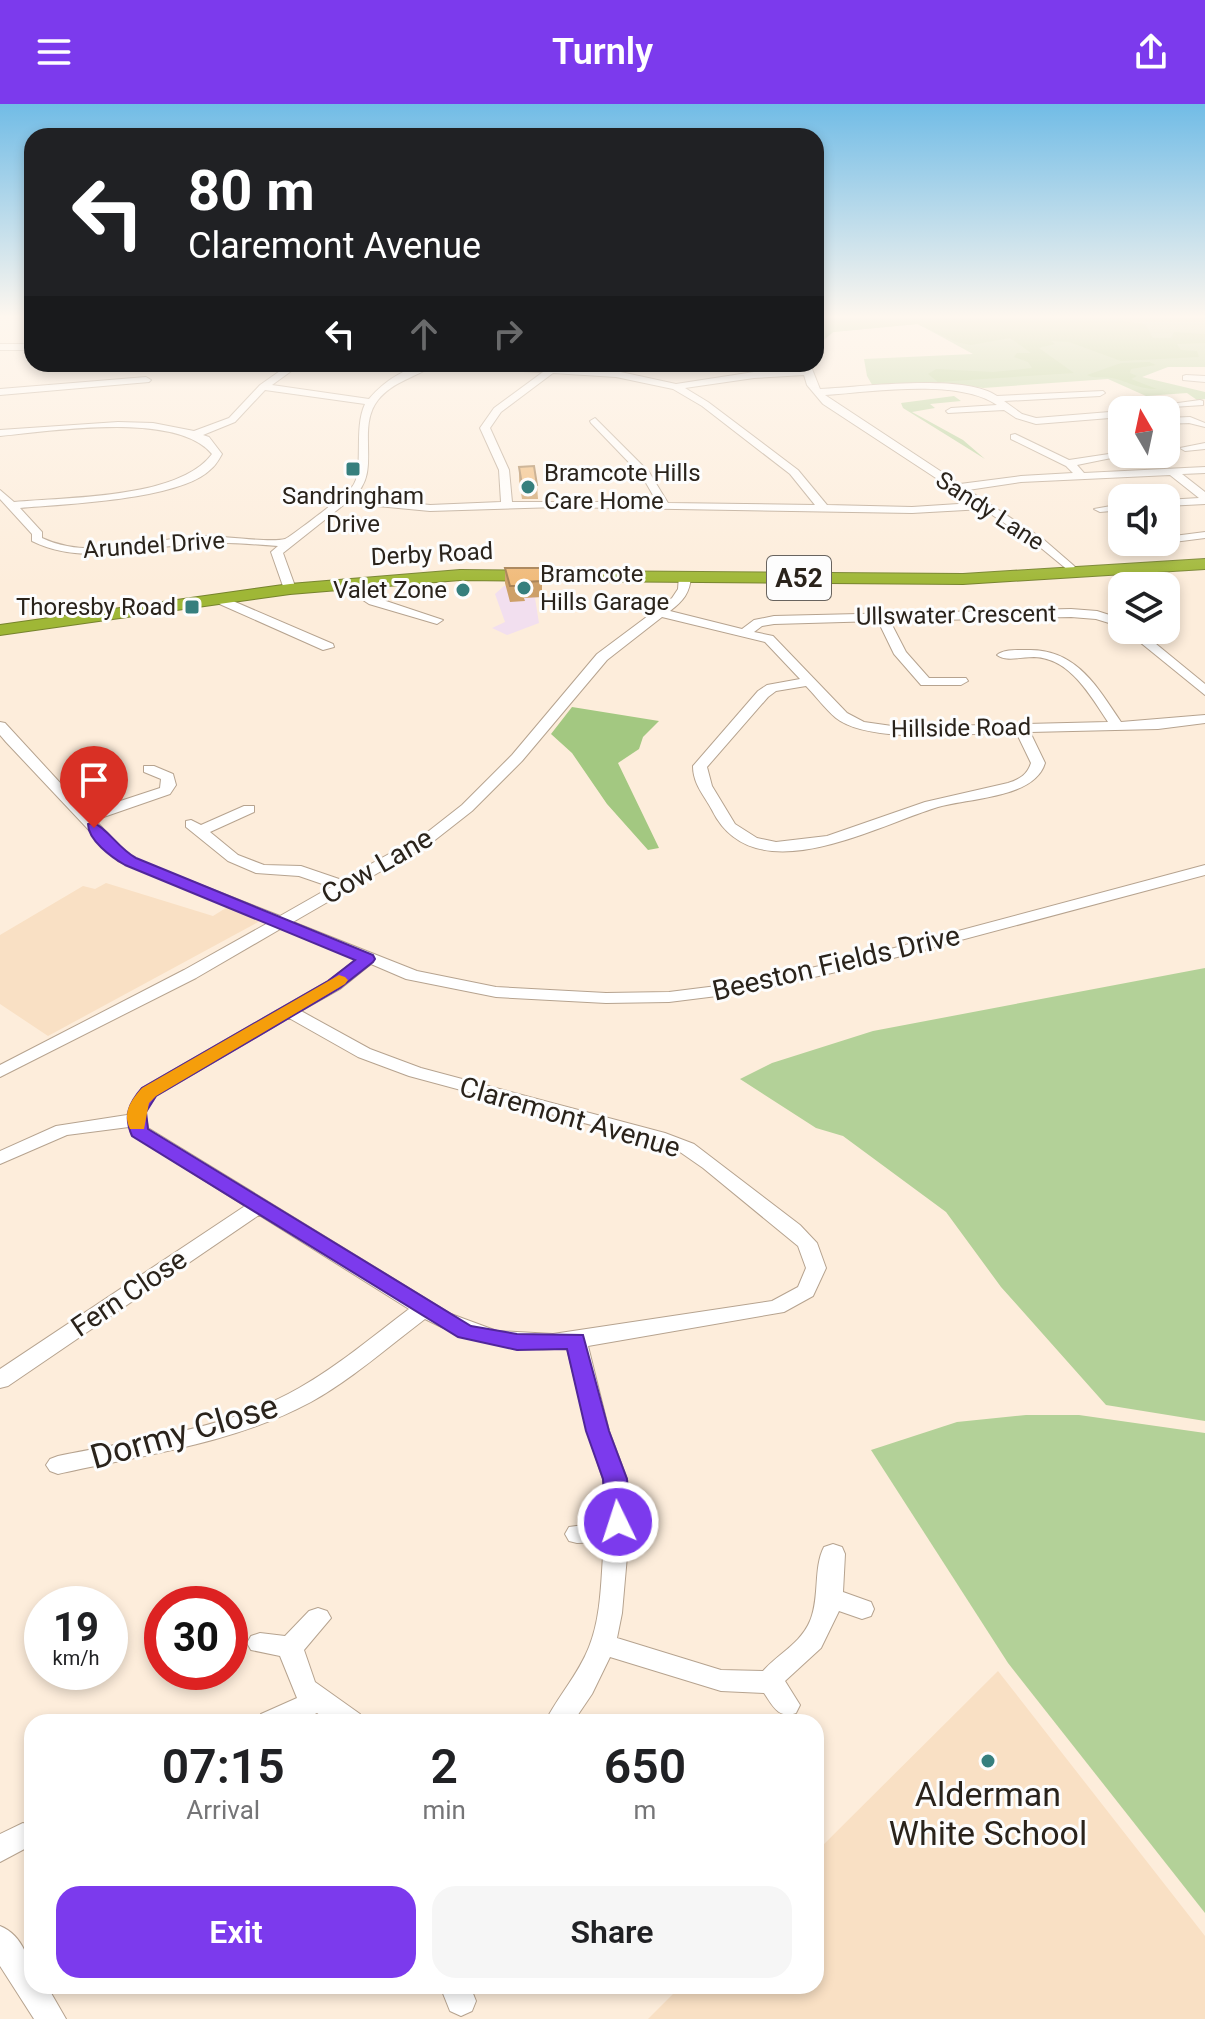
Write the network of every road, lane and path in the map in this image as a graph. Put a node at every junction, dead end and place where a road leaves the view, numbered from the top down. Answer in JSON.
{"nodes":[{"id":1,"x":244,"y":407,"type":"edge"},
{"id":2,"x":368,"y":407,"type":"edge"},
{"id":3,"x":501,"y":407,"type":"edge"},
{"id":4,"x":709,"y":407,"type":"edge"},
{"id":5,"x":834,"y":407,"type":"edge"},
{"id":6,"x":1001,"y":407,"type":"edge"},
{"id":7,"x":1006,"y":407,"type":"edge"},
{"id":8,"x":951,"y":411,"type":"dead end"},
{"id":9,"x":1108,"y":415,"type":"edge"},
{"id":10,"x":1180,"y":420,"type":"edge"},
{"id":11,"x":595,"y":421,"type":"dead end"},
{"id":12,"x":1202,"y":425,"type":"dead end"},
{"id":13,"x":0,"y":433,"type":"edge"},
{"id":14,"x":196,"y":434,"type":"junction"},
{"id":15,"x":1015,"y":437,"type":"dead end"},
{"id":16,"x":1185,"y":448,"type":"dead end"},
{"id":17,"x":1203,"y":448,"type":"edge"},
{"id":18,"x":1108,"y":457,"type":"edge"},
{"id":19,"x":1068,"y":463,"type":"junction"},
{"id":20,"x":1205,"y":470,"type":"edge"},
{"id":21,"x":1174,"y":473,"type":"junction"},
{"id":22,"x":1082,"y":477,"type":"junction"},
{"id":23,"x":957,"y":488,"type":"junction"},
{"id":24,"x":1200,"y":488,"type":"edge"},
{"id":25,"x":0,"y":493,"type":"edge"},
{"id":26,"x":1205,"y":499,"type":"edge"},
{"id":27,"x":345,"y":500,"type":"junction"},
{"id":28,"x":1180,"y":502,"type":"edge"},
{"id":29,"x":12,"y":505,"type":"junction"},
{"id":30,"x":507,"y":506,"type":"junction"},
{"id":31,"x":663,"y":506,"type":"junction"},
{"id":32,"x":985,"y":506,"type":"junction"},
{"id":33,"x":823,"y":508,"type":"junction"},
{"id":34,"x":1205,"y":535,"type":"edge"},
{"id":35,"x":1180,"y":538,"type":"edge"},
{"id":36,"x":286,"y":543,"type":"junction"},
{"id":37,"x":1205,"y":557,"type":"edge"},
{"id":38,"x":1205,"y":564,"type":"edge"},
{"id":39,"x":1069,"y":567,"type":"junction"},
{"id":40,"x":685,"y":576,"type":"junction"},
{"id":41,"x":346,"y":583,"type":"junction"},
{"id":42,"x":289,"y":586,"type":"junction"},
{"id":43,"x":219,"y":599,"type":"junction"},
{"id":44,"x":661,"y":613,"type":"junction"},
{"id":45,"x":882,"y":617,"type":"junction"},
{"id":46,"x":1108,"y":619,"type":"edge"},
{"id":47,"x":437,"y":620,"type":"dead end"},
{"id":48,"x":0,"y":621,"type":"edge"},
{"id":49,"x":0,"y":630,"type":"edge"},
{"id":50,"x":745,"y":632,"type":"junction"},
{"id":51,"x":1148,"y":644,"type":"edge"},
{"id":52,"x":328,"y":647,"type":"dead end"},
{"id":53,"x":1003,"y":655,"type":"dead end"},
{"id":54,"x":810,"y":681,"type":"junction"},
{"id":55,"x":961,"y":681,"type":"dead end"},
{"id":56,"x":1205,"y":691,"type":"edge"},
{"id":57,"x":1205,"y":719,"type":"edge"},
{"id":58,"x":0,"y":726,"type":"edge"},
{"id":59,"x":1117,"y":726,"type":"junction"},
{"id":60,"x":1021,"y":728,"type":"junction"},
{"id":61,"x":149,"y":769,"type":"dead end"},
{"id":62,"x":250,"y":808,"type":"dead end"},
{"id":63,"x":85,"y":818,"type":"junction"},
{"id":64,"x":1205,"y":870,"type":"edge"},
{"id":65,"x":343,"y":886,"type":"junction"},
{"id":66,"x":281,"y":922,"type":"junction"},
{"id":67,"x":367,"y":959,"type":"junction"},
{"id":68,"x":288,"y":1011,"type":"junction"},
{"id":69,"x":0,"y":1072,"type":"edge"},
{"id":70,"x":136,"y":1120,"type":"junction"},
{"id":71,"x":0,"y":1158,"type":"edge"},
{"id":72,"x":259,"y":1206,"type":"junction"},
{"id":73,"x":424,"y":1309,"type":"junction"},
{"id":74,"x":576,"y":1340,"type":"junction"},
{"id":75,"x":0,"y":1380,"type":"edge"},
{"id":76,"x":58,"y":1465,"type":"dead end"},
{"id":77,"x":617,"y":1532,"type":"junction"},
{"id":78,"x":577,"y":1534,"type":"dead end"},
{"id":79,"x":833,"y":1554,"type":"dead end"},
{"id":80,"x":831,"y":1598,"type":"junction"},
{"id":81,"x":862,"y":1609,"type":"dead end"},
{"id":82,"x":318,"y":1618,"type":"dead end"},
{"id":83,"x":260,"y":1643,"type":"dead end"},
{"id":84,"x":603,"y":1645,"type":"junction"},
{"id":85,"x":290,"y":1647,"type":"junction"},
{"id":86,"x":770,"y":1681,"type":"junction"},
{"id":87,"x":319,"y":1700,"type":"junction"},
{"id":88,"x":787,"y":1705,"type":"dead end"},
{"id":89,"x":288,"y":1714,"type":"edge"},
{"id":90,"x":339,"y":1714,"type":"edge"},
{"id":91,"x":564,"y":1714,"type":"edge"},
{"id":92,"x":0,"y":1940,"type":"edge"},
{"id":93,"x":24,"y":1977,"type":"edge"},
{"id":94,"x":35,"y":1994,"type":"edge"},
{"id":95,"x":51,"y":2019,"type":"edge"}],
"edges":[{"from":1,"to":14,"type":"street"},
{"from":2,"to":27,"type":"street"},
{"from":3,"to":30,"type":"street"},
{"from":4,"to":33,"type":"street"},
{"from":5,"to":23,"type":"street","name":"Sandy Lane"},
{"from":6,"to":8,"type":"street"},
{"from":7,"to":9,"type":"street"},
{"from":10,"to":12,"type":"street"},
{"from":11,"to":31,"type":"street"},
{"from":13,"to":14,"type":"street"},
{"from":14,"to":29,"type":"street"},
{"from":15,"to":19,"type":"street"},
{"from":16,"to":17,"type":"street"},
{"from":18,"to":19,"type":"street"},
{"from":19,"to":22,"type":"street"},
{"from":20,"to":21,"type":"street"},
{"from":21,"to":22,"type":"street"},
{"from":21,"to":24,"type":"street"},
{"from":22,"to":23,"type":"street"},
{"from":23,"to":32,"type":"street","name":"Sandy Lane"},
{"from":24,"to":26,"type":"street"},
{"from":25,"to":29,"type":"street","name":"Arundel Drive"},
{"from":26,"to":28,"type":"street"},
{"from":27,"to":30,"type":"street"},
{"from":27,"to":36,"type":"street"},
{"from":29,"to":36,"type":"street","name":"Arundel Drive"},
{"from":30,"to":31,"type":"street"},
{"from":31,"to":33,"type":"street"},
{"from":32,"to":33,"type":"street"},
{"from":32,"to":39,"type":"street","name":"Sandy Lane"},
{"from":34,"to":35,"type":"street"},
{"from":36,"to":42,"type":"street"},
{"from":37,"to":39,"type":"highway","name":"Derby Road","number":"A52"},
{"from":38,"to":40,"type":"highway","name":"Derby Road","number":"A52"},
{"from":39,"to":42,"type":"highway","name":"Derby Road","number":"A52"},
{"from":40,"to":41,"type":"highway","name":"Derby Road","number":"A52"},
{"from":40,"to":44,"type":"street","name":"Cow Lane"},
{"from":41,"to":42,"type":"highway","name":"Derby Road","number":"A52"},
{"from":41,"to":47,"type":"street"},
{"from":42,"to":43,"type":"highway","name":"Derby Road","number":"A52"},
{"from":42,"to":48,"type":"highway","name":"Derby Road","number":"A52"},
{"from":43,"to":49,"type":"highway","name":"Derby Road","number":"A52"},
{"from":43,"to":52,"type":"street"},
{"from":44,"to":50,"type":"street","name":"Hillside Road"},
{"from":44,"to":65,"type":"street","name":"Cow Lane"},
{"from":45,"to":46,"type":"street","name":"Ullswater Crescent"},
{"from":45,"to":50,"type":"street","name":"Ullswater Crescent"},
{"from":45,"to":55,"type":"street"},
{"from":50,"to":54,"type":"street","name":"Hillside Road"},
{"from":51,"to":56,"type":"street"},
{"from":53,"to":59,"type":"street"},
{"from":54,"to":60,"type":"street","name":"Hillside Road"},
{"from":54,"to":60,"type":"street"},
{"from":57,"to":59,"type":"street","name":"Hillside Road"},
{"from":58,"to":63,"type":"street","name":"Beeston Fields Drive"},
{"from":59,"to":60,"type":"street","name":"Hillside Road"},
{"from":61,"to":63,"type":"street"},
{"from":62,"to":65,"type":"street"},
{"from":63,"to":66,"type":"street","name":"Beeston Fields Drive"},
{"from":64,"to":67,"type":"street","name":"Beeston Fields Drive"},
{"from":65,"to":66,"type":"street","name":"Cow Lane"},
{"from":66,"to":67,"type":"street","name":"Beeston Fields Drive"},
{"from":66,"to":69,"type":"street","name":"Cow Lane"},
{"from":67,"to":68,"type":"street"},
{"from":68,"to":70,"type":"street"},
{"from":68,"to":74,"type":"street","name":"Claremont Avenue"},
{"from":70,"to":71,"type":"street"},
{"from":70,"to":72,"type":"street","name":"Claremont Avenue"},
{"from":72,"to":73,"type":"street","name":"Claremont Avenue"},
{"from":72,"to":75,"type":"street","name":"Fern Close"},
{"from":73,"to":74,"type":"street","name":"Claremont Avenue"},
{"from":73,"to":76,"type":"street","name":"Dormy Close"},
{"from":74,"to":77,"type":"street"},
{"from":77,"to":78,"type":"street"},
{"from":77,"to":84,"type":"street"},
{"from":79,"to":80,"type":"street"},
{"from":80,"to":81,"type":"street"},
{"from":80,"to":86,"type":"street"},
{"from":82,"to":85,"type":"street"},
{"from":83,"to":85,"type":"street"},
{"from":84,"to":86,"type":"street"},
{"from":84,"to":91,"type":"street"},
{"from":85,"to":87,"type":"street"},
{"from":86,"to":88,"type":"street"},
{"from":87,"to":89,"type":"street"},
{"from":87,"to":90,"type":"street"},
{"from":92,"to":93,"type":"street"},
{"from":94,"to":95,"type":"street"}]}
